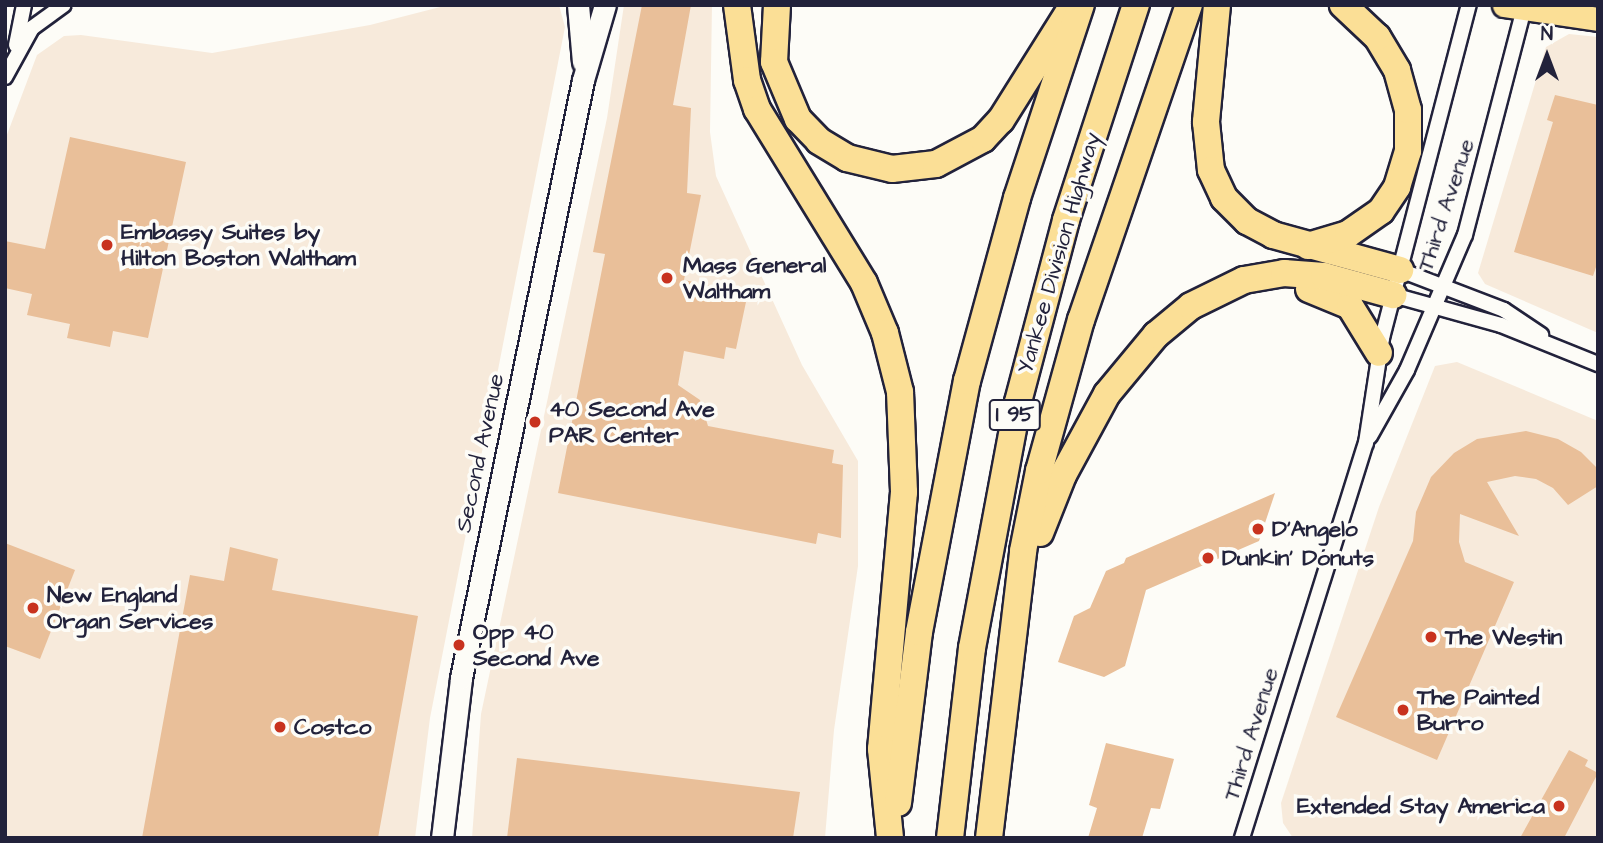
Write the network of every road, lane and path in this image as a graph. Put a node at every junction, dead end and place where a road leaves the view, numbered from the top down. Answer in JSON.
{"nodes":[{"id":1,"x":24,"y":5,"type":"edge"},
{"id":2,"x":64,"y":5,"type":"edge"},
{"id":3,"x":578,"y":5,"type":"edge"},
{"id":4,"x":605,"y":5,"type":"edge"},
{"id":5,"x":737,"y":5,"type":"edge"},
{"id":6,"x":777,"y":5,"type":"edge"},
{"id":7,"x":1073,"y":5,"type":"edge"},
{"id":8,"x":1081,"y":5,"type":"edge"},
{"id":9,"x":1136,"y":5,"type":"edge"},
{"id":10,"x":1189,"y":5,"type":"edge"},
{"id":11,"x":1217,"y":5,"type":"edge"},
{"id":12,"x":1343,"y":5,"type":"edge"},
{"id":13,"x":1469,"y":5,"type":"edge"},
{"id":14,"x":1517,"y":6,"type":"edge"},
{"id":15,"x":1598,"y":19,"type":"edge"},
{"id":16,"x":15,"y":54,"type":"junction"},
{"id":17,"x":5,"y":77,"type":"edge"},
{"id":18,"x":583,"y":80,"type":"junction"},
{"id":19,"x":1308,"y":246,"type":"junction"},
{"id":20,"x":1397,"y":282,"type":"junction"},
{"id":21,"x":1445,"y":284,"type":"junction"},
{"id":22,"x":1435,"y":306,"type":"junction"},
{"id":23,"x":1178,"y":315,"type":"junction"},
{"id":24,"x":1547,"y":342,"type":"junction"},
{"id":25,"x":1379,"y":353,"type":"junction"},
{"id":26,"x":1598,"y":364,"type":"edge"},
{"id":27,"x":1366,"y":443,"type":"junction"},
{"id":28,"x":1017,"y":609,"type":"junction"},
{"id":29,"x":442,"y":838,"type":"edge"},
{"id":30,"x":893,"y":838,"type":"edge"},
{"id":31,"x":950,"y":838,"type":"edge"},
{"id":32,"x":989,"y":838,"type":"edge"},
{"id":33,"x":1242,"y":838,"type":"edge"}],
"edges":[{"from":1,"to":16,"type":"street"},
{"from":2,"to":16,"type":"street"},
{"from":3,"to":18,"type":"street","name":"Second Avenue"},
{"from":4,"to":18,"type":"street","name":"Second Avenue"},
{"from":5,"to":30,"type":"highway"},
{"from":6,"to":7,"type":"highway"},
{"from":8,"to":30,"type":"highway","number":"I 95"},
{"from":9,"to":31,"type":"highway","name":"Yankee Division Highway","number":"I 95"},
{"from":10,"to":28,"type":"highway"},
{"from":11,"to":19,"type":"highway"},
{"from":12,"to":19,"type":"highway"},
{"from":13,"to":20,"type":"street","name":"Third Avenue"},
{"from":14,"to":15,"type":"main road"},
{"from":14,"to":21,"type":"street","name":"Third Avenue"},
{"from":16,"to":17,"type":"street"},
{"from":18,"to":29,"type":"street","name":"Second Avenue"},
{"from":19,"to":20,"type":"highway"},
{"from":20,"to":21,"type":"street"},
{"from":20,"to":22,"type":"street"},
{"from":20,"to":23,"type":"highway"},
{"from":20,"to":25,"type":"street","name":"Third Avenue"},
{"from":21,"to":22,"type":"street","name":"Third Avenue"},
{"from":21,"to":24,"type":"street"},
{"from":22,"to":24,"type":"street"},
{"from":22,"to":27,"type":"street","name":"Third Avenue"},
{"from":23,"to":25,"type":"highway"},
{"from":23,"to":28,"type":"highway"},
{"from":24,"to":26,"type":"street"},
{"from":25,"to":27,"type":"street","name":"Third Avenue"},
{"from":27,"to":33,"type":"street","name":"Third Avenue"},
{"from":28,"to":32,"type":"highway"}]}
